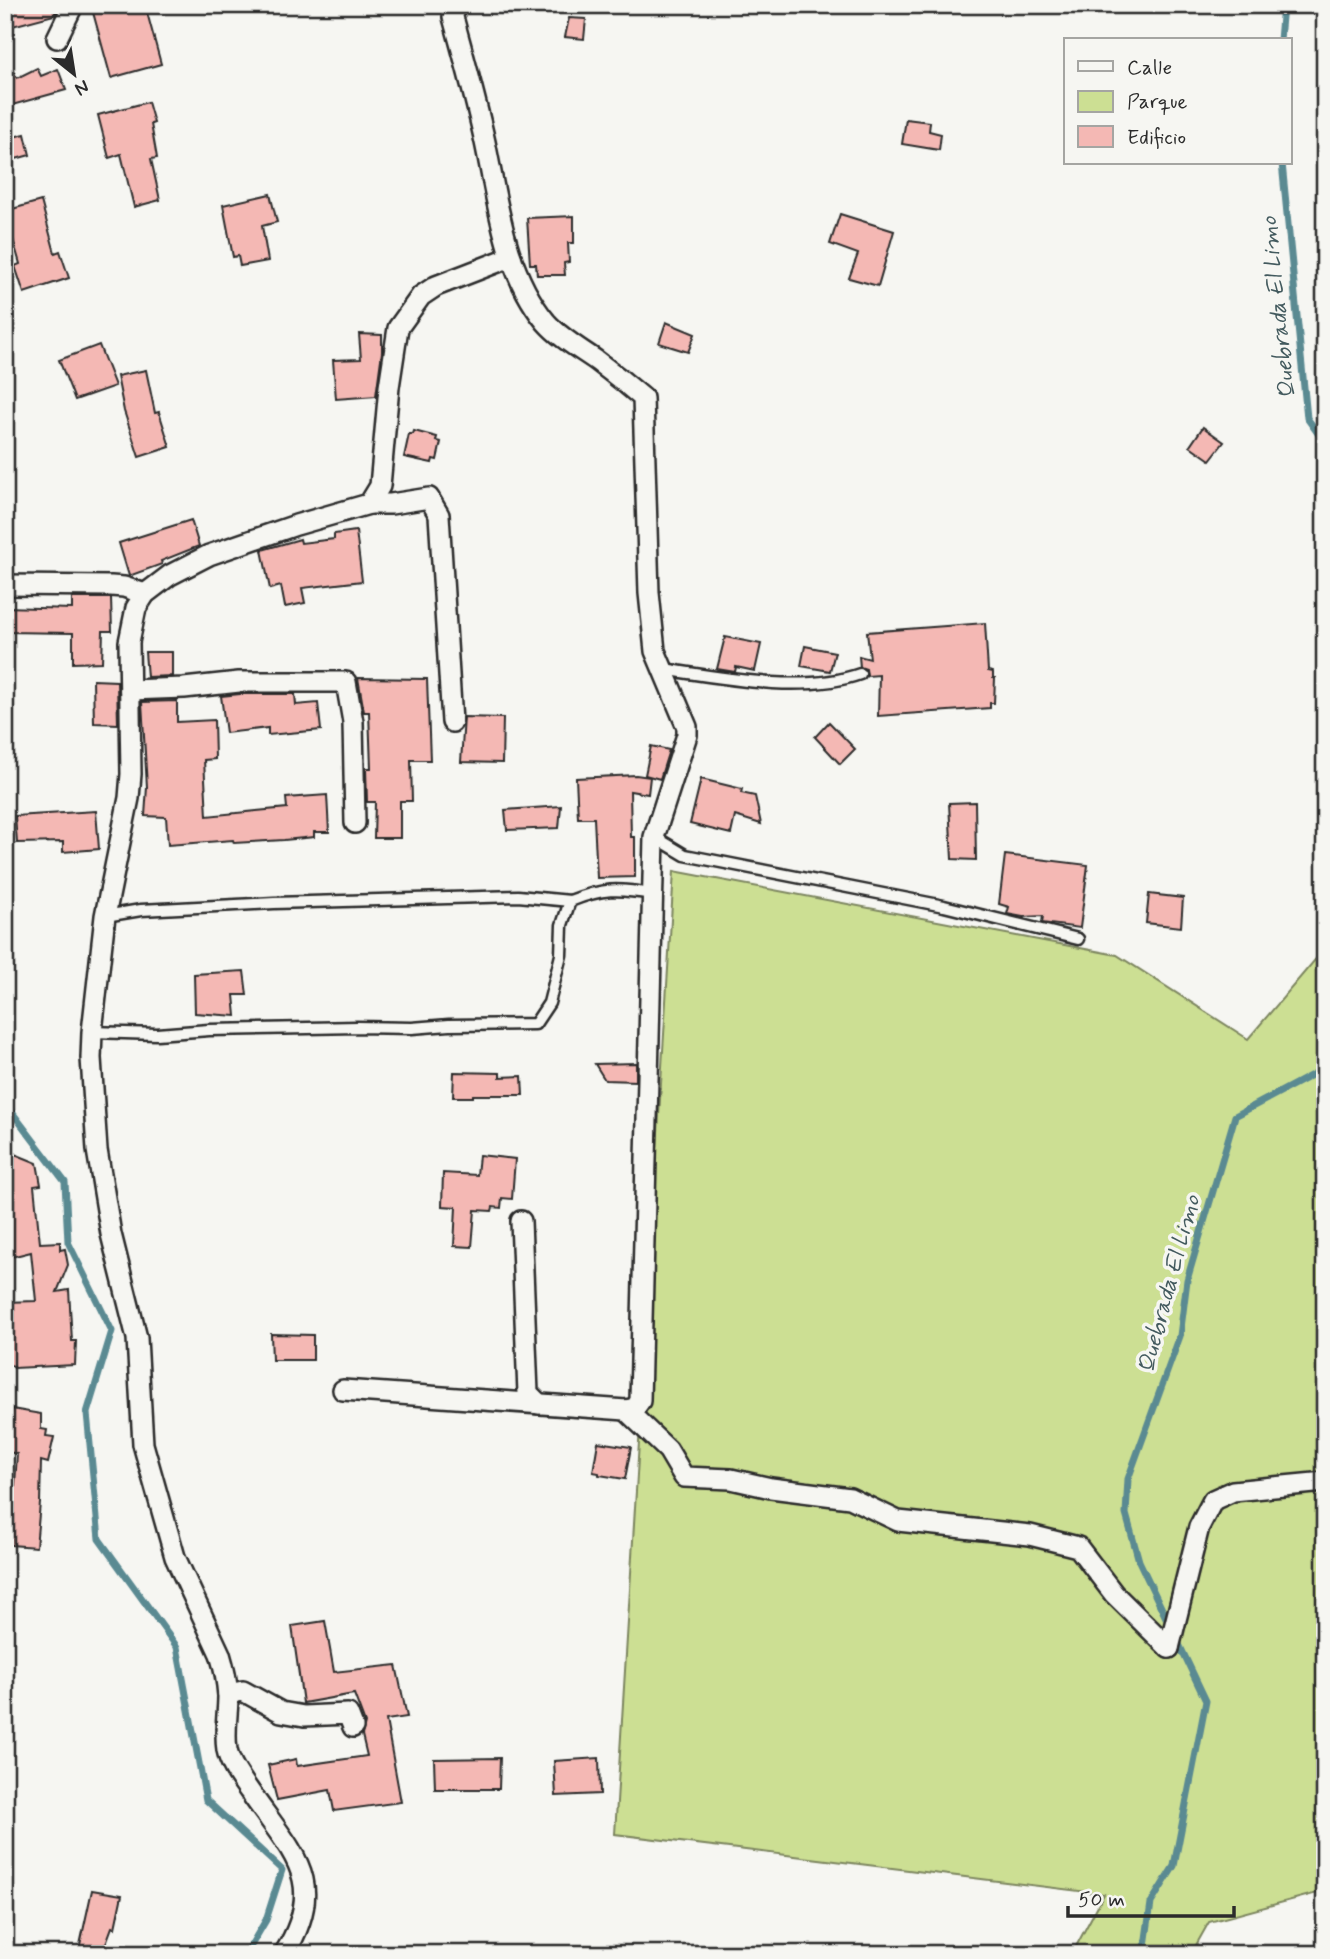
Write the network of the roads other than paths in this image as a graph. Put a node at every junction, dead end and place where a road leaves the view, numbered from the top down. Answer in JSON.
{"nodes":[{"id":1,"x":73,"y":5,"type":"edge"},
{"id":2,"x":455,"y":5,"type":"edge"},
{"id":3,"x":57,"y":38,"type":"dead end"},
{"id":4,"x":511,"y":257,"type":"junction"},
{"id":5,"x":369,"y":504,"type":"junction"},
{"id":6,"x":5,"y":585,"type":"edge"},
{"id":7,"x":145,"y":594,"type":"junction"},
{"id":8,"x":662,"y":669,"type":"junction"},
{"id":9,"x":860,"y":674,"type":"dead end"},
{"id":10,"x":130,"y":690,"type":"junction"},
{"id":11,"x":452,"y":722,"type":"dead end"},
{"id":12,"x":355,"y":823,"type":"dead end"},
{"id":13,"x":654,"y":837,"type":"junction"},
{"id":14,"x":652,"y":894,"type":"junction"},
{"id":15,"x":570,"y":901,"type":"junction"},
{"id":16,"x":105,"y":916,"type":"junction"},
{"id":17,"x":1078,"y":939,"type":"dead end"},
{"id":18,"x":92,"y":1032,"type":"junction"},
{"id":19,"x":521,"y":1222,"type":"dead end"},
{"id":20,"x":343,"y":1390,"type":"dead end"},
{"id":21,"x":539,"y":1404,"type":"junction"},
{"id":22,"x":626,"y":1410,"type":"junction"},
{"id":23,"x":1325,"y":1482,"type":"edge"},
{"id":24,"x":228,"y":1694,"type":"junction"},
{"id":25,"x":353,"y":1727,"type":"dead end"},
{"id":26,"x":284,"y":1954,"type":"edge"}],
"edges":[{"from":1,"to":3,"type":"street"},
{"from":2,"to":4,"type":"street"},
{"from":4,"to":5,"type":"street"},
{"from":4,"to":8,"type":"street"},
{"from":5,"to":7,"type":"street"},
{"from":5,"to":11,"type":"street"},
{"from":6,"to":7,"type":"street"},
{"from":7,"to":10,"type":"street"},
{"from":8,"to":9,"type":"lane"},
{"from":8,"to":13,"type":"street"},
{"from":10,"to":12,"type":"street"},
{"from":10,"to":16,"type":"street"},
{"from":13,"to":14,"type":"street"},
{"from":13,"to":17,"type":"lane"},
{"from":14,"to":15,"type":"lane"},
{"from":14,"to":22,"type":"street"},
{"from":15,"to":16,"type":"lane"},
{"from":15,"to":18,"type":"lane"},
{"from":16,"to":18,"type":"street"},
{"from":18,"to":24,"type":"street"},
{"from":19,"to":21,"type":"street"},
{"from":20,"to":21,"type":"street"},
{"from":21,"to":22,"type":"street"},
{"from":22,"to":23,"type":"street"},
{"from":24,"to":25,"type":"street"},
{"from":24,"to":26,"type":"street"}]}
